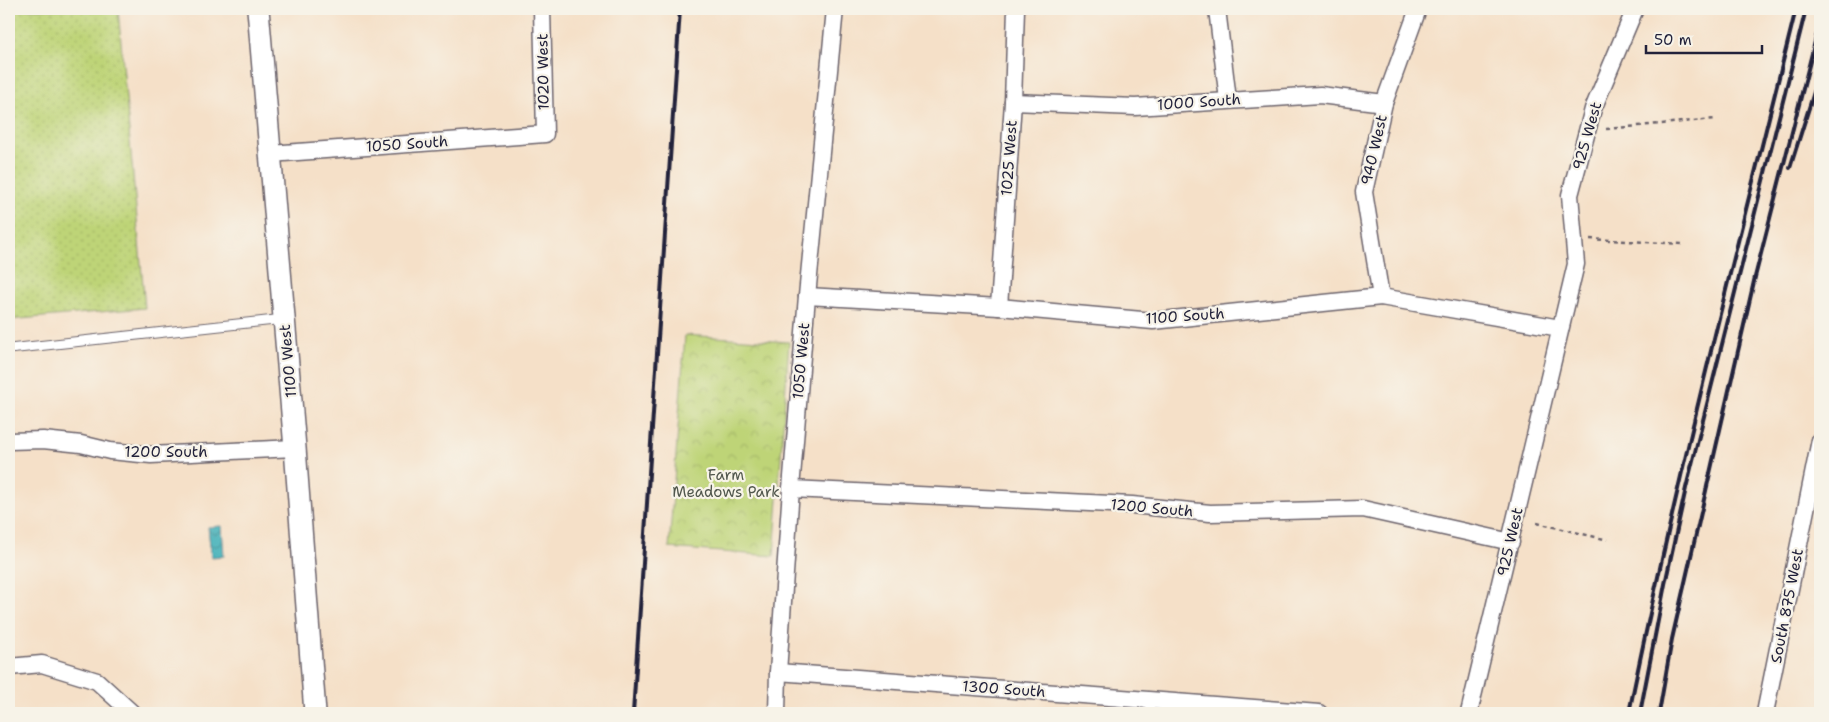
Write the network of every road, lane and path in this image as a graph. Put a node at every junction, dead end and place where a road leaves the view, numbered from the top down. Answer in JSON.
{"nodes":[{"id":1,"x":258,"y":9,"type":"edge"},
{"id":2,"x":542,"y":9,"type":"edge"},
{"id":3,"x":835,"y":9,"type":"edge"},
{"id":4,"x":1016,"y":9,"type":"edge"},
{"id":5,"x":1218,"y":9,"type":"edge"},
{"id":6,"x":1418,"y":9,"type":"edge"},
{"id":7,"x":1635,"y":9,"type":"edge"},
{"id":8,"x":1228,"y":100,"type":"junction"},
{"id":9,"x":1013,"y":102,"type":"junction"},
{"id":10,"x":1384,"y":103,"type":"junction"},
{"id":11,"x":1715,"y":118,"type":"dead end"},
{"id":12,"x":1606,"y":129,"type":"dead end"},
{"id":13,"x":545,"y":134,"type":"joint"},
{"id":14,"x":270,"y":154,"type":"junction"},
{"id":15,"x":1590,"y":239,"type":"dead end"},
{"id":16,"x":1683,"y":244,"type":"dead end"},
{"id":17,"x":807,"y":296,"type":"junction"},
{"id":18,"x":1381,"y":296,"type":"junction"},
{"id":19,"x":999,"y":307,"type":"junction"},
{"id":20,"x":284,"y":319,"type":"junction"},
{"id":21,"x":1558,"y":336,"type":"junction"},
{"id":22,"x":9,"y":349,"type":"edge"},
{"id":23,"x":1820,"y":440,"type":"edge"},
{"id":24,"x":9,"y":442,"type":"edge"},
{"id":25,"x":295,"y":448,"type":"junction"},
{"id":26,"x":791,"y":489,"type":"junction"},
{"id":27,"x":1537,"y":523,"type":"dead end"},
{"id":28,"x":1608,"y":540,"type":"dead end"},
{"id":29,"x":1511,"y":542,"type":"junction"},
{"id":30,"x":9,"y":667,"type":"edge"},
{"id":31,"x":778,"y":672,"type":"junction"},
{"id":32,"x":132,"y":713,"type":"edge"},
{"id":33,"x":315,"y":713,"type":"edge"},
{"id":34,"x":777,"y":713,"type":"edge"},
{"id":35,"x":1319,"y":713,"type":"edge"},
{"id":36,"x":1469,"y":713,"type":"edge"},
{"id":37,"x":1765,"y":713,"type":"edge"}],
"edges":[{"from":1,"to":14,"type":"street","name":"1100 West"},
{"from":2,"to":13,"type":"street","name":"1020 West"},
{"from":3,"to":17,"type":"street","name":"1050 West"},
{"from":4,"to":9,"type":"street","name":"1025 West"},
{"from":5,"to":8,"type":"street"},
{"from":6,"to":10,"type":"street","name":"940 West"},
{"from":7,"to":21,"type":"street","name":"925 West"},
{"from":8,"to":9,"type":"street","name":"1000 South"},
{"from":8,"to":10,"type":"street","name":"1000 South"},
{"from":9,"to":19,"type":"street","name":"1025 West"},
{"from":10,"to":18,"type":"street","name":"940 West"},
{"from":11,"to":12,"type":"path"},
{"from":13,"to":14,"type":"street","name":"1050 South"},
{"from":14,"to":20,"type":"street","name":"1100 West"},
{"from":15,"to":16,"type":"path"},
{"from":17,"to":19,"type":"street","name":"1100 South"},
{"from":17,"to":26,"type":"street","name":"1050 West"},
{"from":18,"to":19,"type":"street","name":"1100 South"},
{"from":18,"to":21,"type":"street","name":"1100 South"},
{"from":20,"to":22,"type":"lane"},
{"from":20,"to":25,"type":"street","name":"1100 West"},
{"from":21,"to":29,"type":"street","name":"925 West"},
{"from":23,"to":37,"type":"street","name":"South 875 West"},
{"from":24,"to":25,"type":"street","name":"1200 South"},
{"from":25,"to":33,"type":"street","name":"1100 West"},
{"from":26,"to":29,"type":"street","name":"1200 South"},
{"from":26,"to":31,"type":"street","name":"1050 West"},
{"from":27,"to":28,"type":"path"},
{"from":29,"to":36,"type":"street","name":"925 West"},
{"from":30,"to":32,"type":"street"},
{"from":31,"to":34,"type":"street","name":"1050 West"},
{"from":31,"to":35,"type":"street","name":"1300 South"}]}
